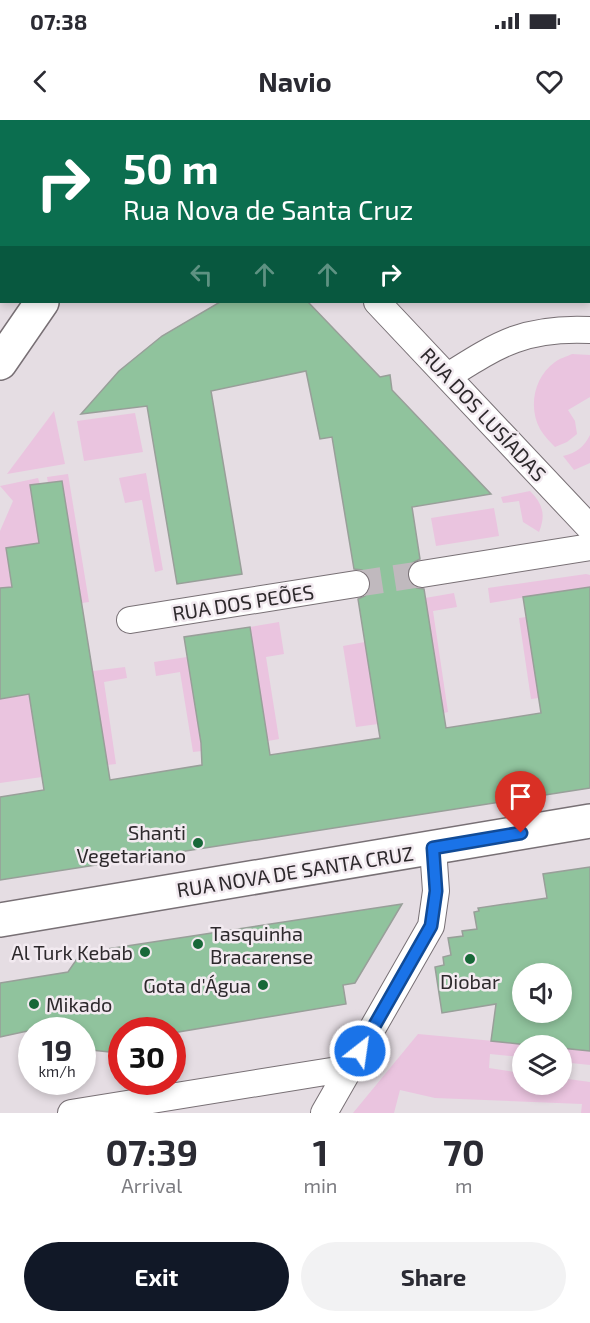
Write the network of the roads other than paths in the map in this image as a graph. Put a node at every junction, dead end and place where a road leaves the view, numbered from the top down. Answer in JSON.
{"nodes":[{"id":1,"x":41,"y":303,"type":"edge"},
{"id":2,"x":378,"y":303,"type":"edge"},
{"id":3,"x":590,"y":330,"type":"edge"},
{"id":4,"x":0,"y":363,"type":"edge"},
{"id":5,"x":448,"y":376,"type":"junction"},
{"id":6,"x":590,"y":528,"type":"edge"},
{"id":7,"x":590,"y":547,"type":"edge"},
{"id":8,"x":422,"y":574,"type":"tunnel mouth"},
{"id":9,"x":356,"y":584,"type":"tunnel mouth"},
{"id":10,"x":130,"y":620,"type":"dead end"},
{"id":11,"x":590,"y":821,"type":"edge"},
{"id":12,"x":433,"y":848,"type":"junction"},
{"id":13,"x":0,"y":920,"type":"edge"},
{"id":14,"x":350,"y":1068,"type":"junction"},
{"id":15,"x":71,"y":1113,"type":"edge"},
{"id":16,"x":324,"y":1113,"type":"edge"}],
"edges":[{"from":1,"to":4,"type":"street"},
{"from":2,"to":5,"type":"street","name":"RUA DOS LUSÍADAS"},
{"from":3,"to":5,"type":"street"},
{"from":5,"to":6,"type":"street","name":"RUA DOS LUSÍADAS"},
{"from":7,"to":8,"type":"street"},
{"from":9,"to":10,"type":"street","name":"RUA DOS PEÕES"},
{"from":11,"to":12,"type":"street","name":"RUA NOVA DE SANTA CRUZ"},
{"from":12,"to":13,"type":"street","name":"RUA NOVA DE SANTA CRUZ"},
{"from":12,"to":14,"type":"street"},
{"from":14,"to":15,"type":"street"},
{"from":14,"to":16,"type":"street"}]}
